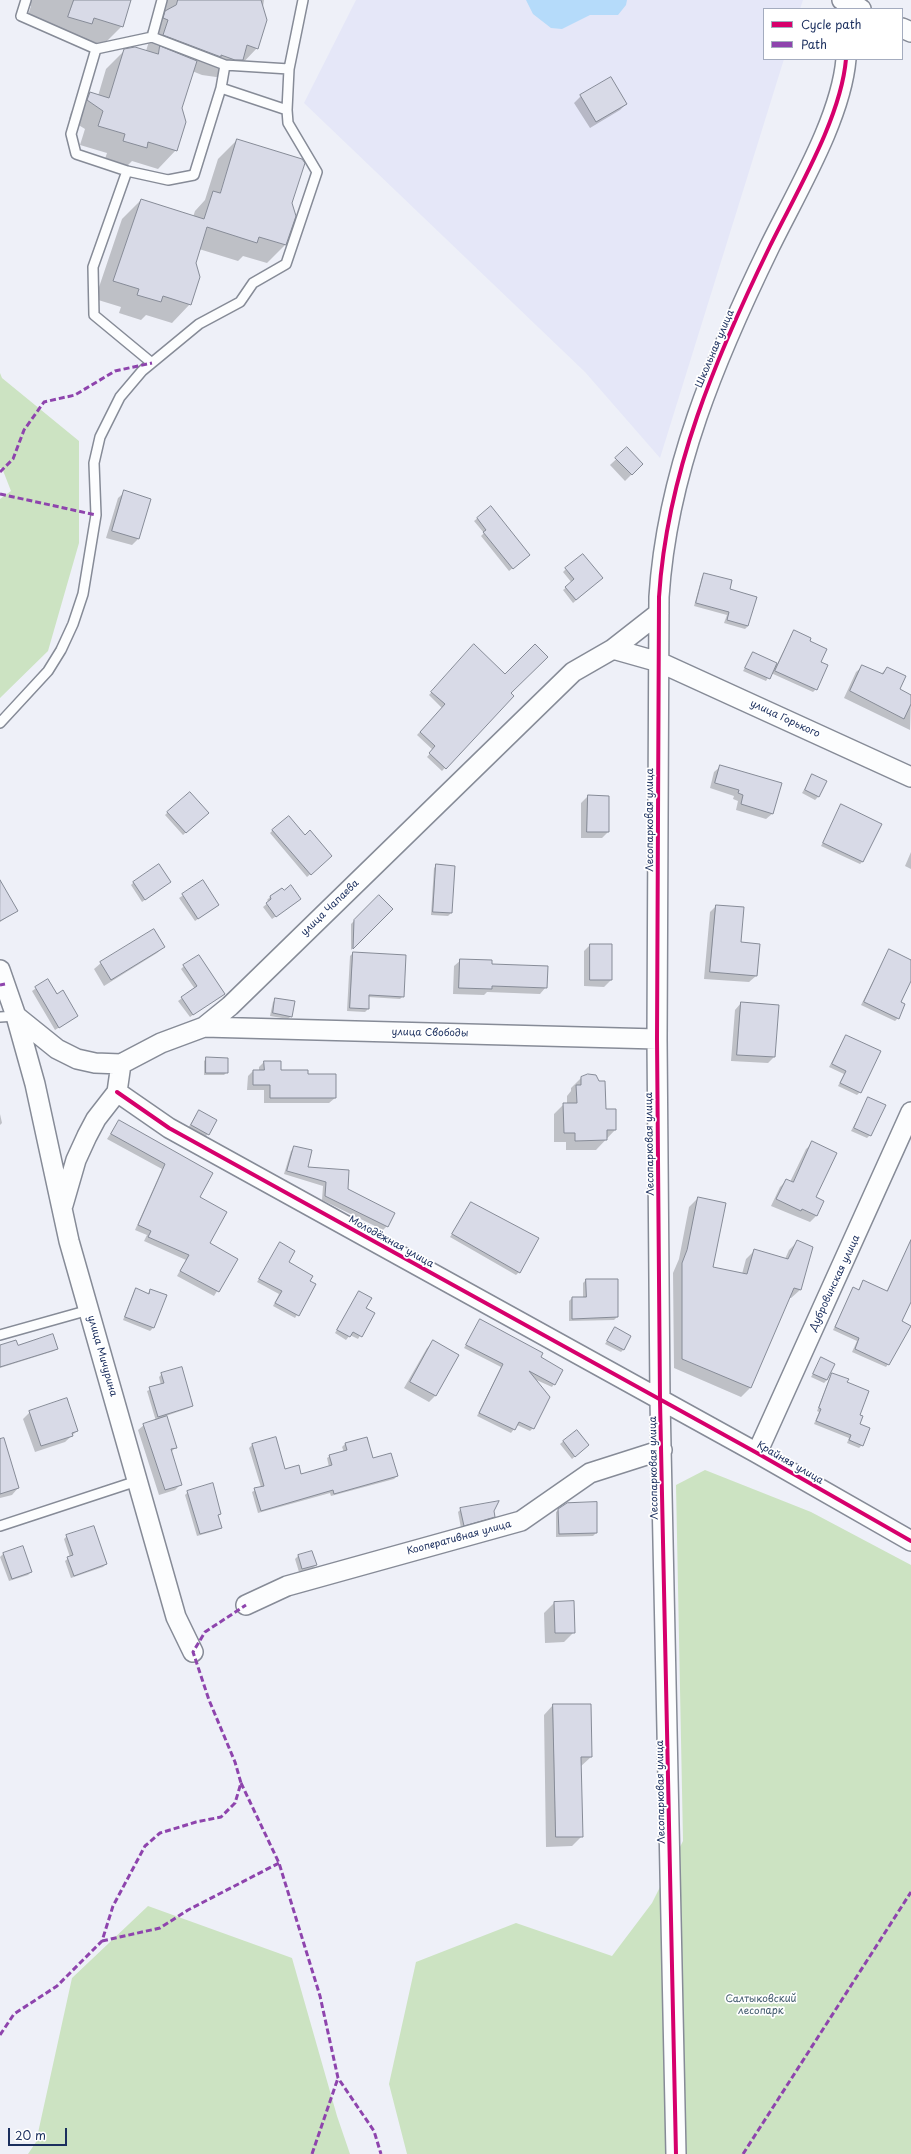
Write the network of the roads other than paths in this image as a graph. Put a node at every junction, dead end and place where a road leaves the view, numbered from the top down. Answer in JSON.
{"nodes":[{"id":1,"x":26,"y":0,"type":"edge"},
{"id":2,"x":162,"y":0,"type":"edge"},
{"id":3,"x":303,"y":0,"type":"edge"},
{"id":4,"x":842,"y":0,"type":"edge"},
{"id":5,"x":859,"y":8,"type":"edge"},
{"id":6,"x":152,"y":37,"type":"junction"},
{"id":7,"x":96,"y":49,"type":"junction"},
{"id":8,"x":846,"y":60,"type":"edge"},
{"id":9,"x":225,"y":65,"type":"junction"},
{"id":10,"x":289,"y":69,"type":"junction"},
{"id":11,"x":221,"y":88,"type":"junction"},
{"id":12,"x":287,"y":110,"type":"junction"},
{"id":13,"x":127,"y":171,"type":"junction"},
{"id":14,"x":152,"y":363,"type":"junction"},
{"id":15,"x":659,"y":614,"type":"junction"},
{"id":16,"x":613,"y":649,"type":"junction"},
{"id":17,"x":659,"y":662,"type":"junction"},
{"id":18,"x":0,"y":723,"type":"edge"},
{"id":19,"x":911,"y":777,"type":"edge"},
{"id":20,"x":0,"y":970,"type":"edge"},
{"id":21,"x":8,"y":1016,"type":"edge"},
{"id":22,"x":204,"y":1027,"type":"junction"},
{"id":23,"x":657,"y":1039,"type":"junction"},
{"id":24,"x":121,"y":1064,"type":"junction"},
{"id":25,"x":117,"y":1092,"type":"junction"},
{"id":26,"x":911,"y":1112,"type":"edge"},
{"id":27,"x":62,"y":1208,"type":"junction"},
{"id":28,"x":89,"y":1310,"type":"junction"},
{"id":29,"x":0,"y":1335,"type":"edge"},
{"id":30,"x":660,"y":1400,"type":"junction"},
{"id":31,"x":662,"y":1450,"type":"junction"},
{"id":32,"x":757,"y":1453,"type":"junction"},
{"id":33,"x":137,"y":1481,"type":"junction"},
{"id":34,"x":0,"y":1526,"type":"edge"},
{"id":35,"x":911,"y":1542,"type":"edge"},
{"id":36,"x":246,"y":1604,"type":"dead end"},
{"id":37,"x":193,"y":1652,"type":"dead end"},
{"id":38,"x":676,"y":2154,"type":"edge"}],
"edges":[{"from":1,"to":7,"type":"lane"},
{"from":2,"to":6,"type":"lane"},
{"from":3,"to":10,"type":"lane"},
{"from":4,"to":5,"type":"street"},
{"from":6,"to":7,"type":"lane"},
{"from":6,"to":9,"type":"lane"},
{"from":7,"to":13,"type":"lane"},
{"from":8,"to":15,"type":"street","name":"Школьная улица"},
{"from":9,"to":10,"type":"lane"},
{"from":9,"to":11,"type":"lane"},
{"from":10,"to":12,"type":"lane"},
{"from":11,"to":12,"type":"lane"},
{"from":11,"to":13,"type":"lane"},
{"from":12,"to":14,"type":"lane"},
{"from":13,"to":14,"type":"lane"},
{"from":14,"to":18,"type":"lane"},
{"from":15,"to":16,"type":"street","name":"улица Чапаева"},
{"from":15,"to":17,"type":"street","name":"Школьная улица"},
{"from":16,"to":17,"type":"street"},
{"from":16,"to":22,"type":"street","name":"улица Чапаева"},
{"from":17,"to":19,"type":"street","name":"улица Горького"},
{"from":17,"to":23,"type":"street","name":"Лесопарковая улица"},
{"from":20,"to":21,"type":"street"},
{"from":21,"to":24,"type":"street","name":"улица Чапаева"},
{"from":21,"to":27,"type":"street"},
{"from":22,"to":23,"type":"street","name":"улица Свободы"},
{"from":22,"to":24,"type":"street","name":"улица Чапаева"},
{"from":23,"to":30,"type":"street","name":"Лесопарковая улица"},
{"from":24,"to":25,"type":"street","name":"улица Мичурина"},
{"from":25,"to":27,"type":"street","name":"улица Мичурина"},
{"from":25,"to":30,"type":"street","name":"Молодёжная улица"},
{"from":26,"to":32,"type":"street","name":"Дубровинская улица"},
{"from":27,"to":28,"type":"street","name":"улица Мичурина"},
{"from":28,"to":29,"type":"lane"},
{"from":28,"to":33,"type":"street","name":"улица Мичурина"},
{"from":30,"to":31,"type":"street","name":"Лесопарковая улица"},
{"from":30,"to":32,"type":"street","name":"Крайняя улица"},
{"from":31,"to":36,"type":"street","name":"Кооперативная улица"},
{"from":31,"to":38,"type":"street","name":"Лесопарковая улица"},
{"from":32,"to":35,"type":"street","name":"Крайняя улица"},
{"from":33,"to":34,"type":"lane"},
{"from":33,"to":37,"type":"street","name":"улица Мичурина"}]}
